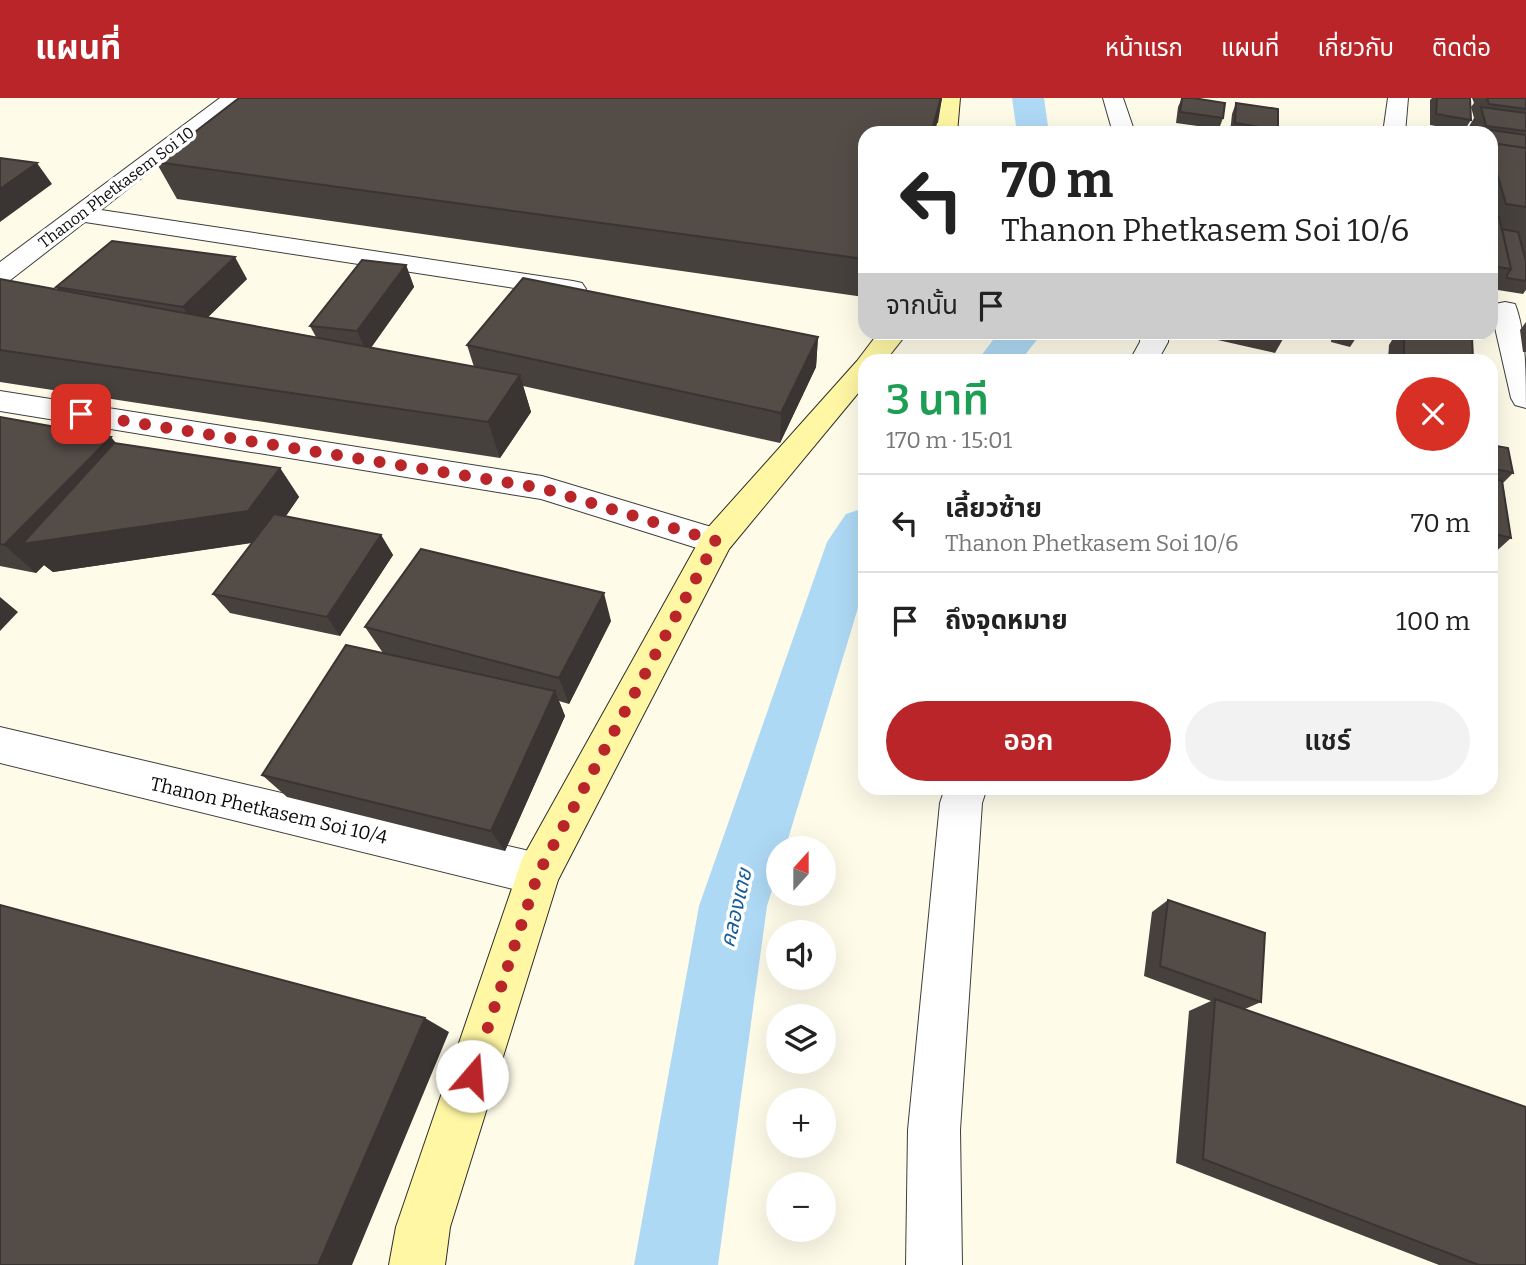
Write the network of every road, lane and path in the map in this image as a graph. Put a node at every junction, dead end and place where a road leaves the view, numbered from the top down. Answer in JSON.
{"nodes":[{"id":1,"x":233,"y":98,"type":"edge"},
{"id":2,"x":950,"y":98,"type":"edge"},
{"id":3,"x":1113,"y":98,"type":"edge"},
{"id":4,"x":1398,"y":98,"type":"edge"},
{"id":5,"x":947,"y":126,"type":"edge"},
{"id":6,"x":1122,"y":126,"type":"edge"},
{"id":7,"x":1395,"y":126,"type":"edge"},
{"id":8,"x":81,"y":214,"type":"junction"},
{"id":9,"x":0,"y":275,"type":"edge"},
{"id":10,"x":591,"y":292,"type":"edge"},
{"id":11,"x":1507,"y":310,"type":"edge"},
{"id":12,"x":887,"y":340,"type":"edge"},
{"id":13,"x":876,"y":354,"type":"edge"},
{"id":14,"x":858,"y":375,"type":"edge"},
{"id":15,"x":1526,"y":398,"type":"edge"},
{"id":16,"x":0,"y":401,"type":"edge"},
{"id":17,"x":716,"y":541,"type":"junction"},
{"id":18,"x":0,"y":745,"type":"edge"},
{"id":19,"x":964,"y":795,"type":"edge"},
{"id":20,"x":538,"y":874,"type":"junction"},
{"id":21,"x":417,"y":1265,"type":"edge"},
{"id":22,"x":934,"y":1265,"type":"edge"}],
"edges":[{"from":1,"to":8,"type":"street","name":"Thanon Phetkasem Soi 10"},
{"from":2,"to":5,"type":"street"},
{"from":3,"to":6,"type":"street"},
{"from":4,"to":7,"type":"street"},
{"from":8,"to":9,"type":"street","name":"Thanon Phetkasem Soi 10"},
{"from":8,"to":10,"type":"street"},
{"from":11,"to":15,"type":"street"},
{"from":12,"to":13,"type":"street"},
{"from":14,"to":17,"type":"street"},
{"from":16,"to":17,"type":"street"},
{"from":17,"to":20,"type":"street"},
{"from":18,"to":20,"type":"street","name":"Thanon Phetkasem Soi 10/4"},
{"from":19,"to":22,"type":"street"},
{"from":20,"to":21,"type":"street"}]}
